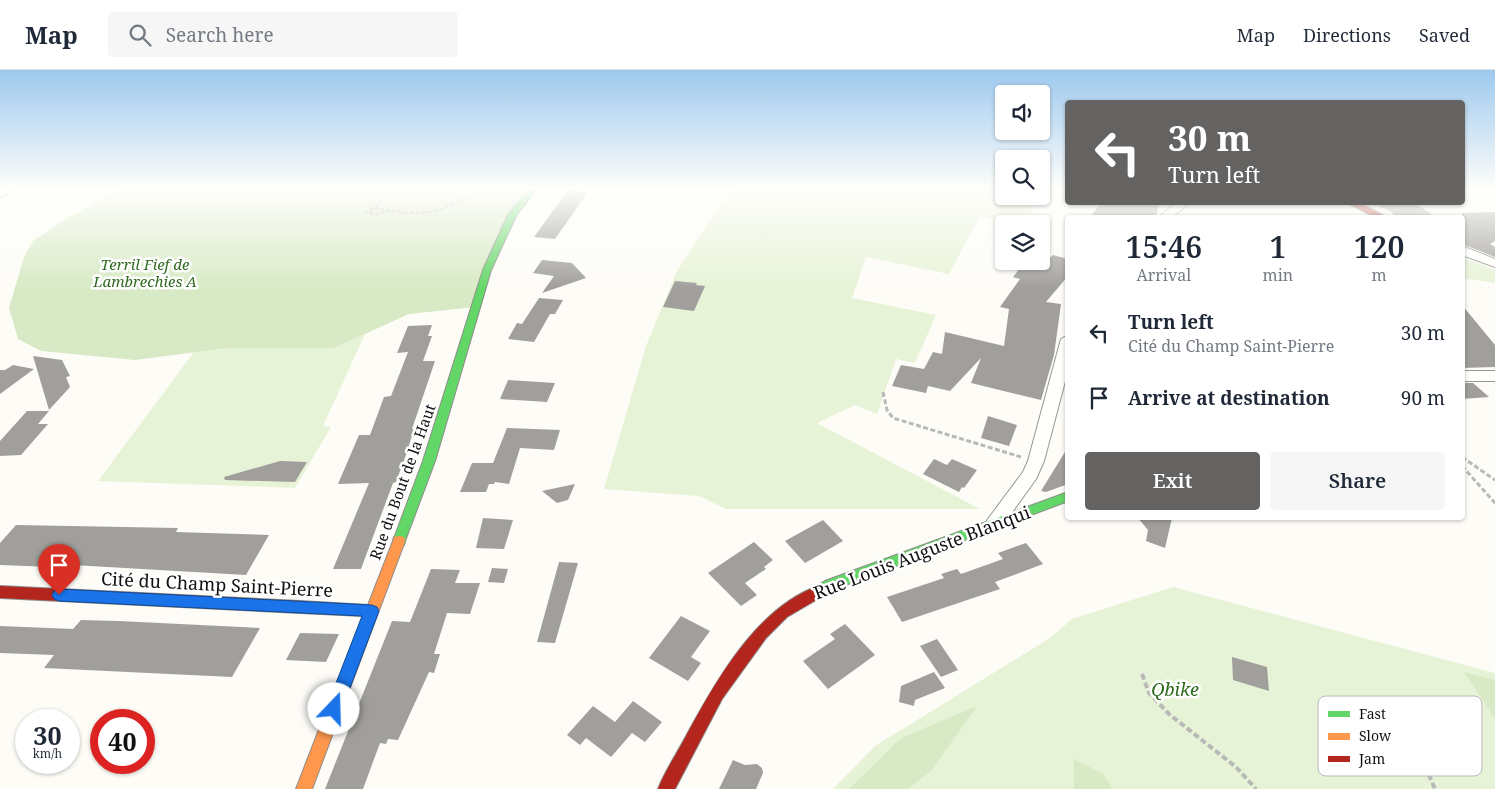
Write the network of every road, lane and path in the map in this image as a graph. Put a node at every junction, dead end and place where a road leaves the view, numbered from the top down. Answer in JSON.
{"nodes":[{"id":1,"x":509,"y":223,"type":"edge"},
{"id":2,"x":1465,"y":251,"type":"edge"},
{"id":3,"x":1495,"y":263,"type":"edge"},
{"id":4,"x":1065,"y":350,"type":"edge"},
{"id":5,"x":1465,"y":376,"type":"edge"},
{"id":6,"x":1495,"y":376,"type":"edge"},
{"id":7,"x":883,"y":392,"type":"dead end"},
{"id":8,"x":1465,"y":460,"type":"edge"},
{"id":9,"x":1036,"y":461,"type":"junction"},
{"id":10,"x":1465,"y":469,"type":"edge"},
{"id":11,"x":1495,"y":480,"type":"edge"},
{"id":12,"x":1065,"y":497,"type":"edge"},
{"id":13,"x":1495,"y":503,"type":"edge"},
{"id":14,"x":994,"y":524,"type":"junction"},
{"id":15,"x":0,"y":592,"type":"edge"},
{"id":16,"x":372,"y":611,"type":"junction"},
{"id":17,"x":1142,"y":674,"type":"dead end"},
{"id":18,"x":1429,"y":776,"type":"edge"},
{"id":19,"x":304,"y":789,"type":"edge"},
{"id":20,"x":666,"y":789,"type":"edge"},
{"id":21,"x":1256,"y":789,"type":"edge"},
{"id":22,"x":1435,"y":789,"type":"edge"}],
"edges":[{"from":1,"to":16,"type":"street","name":"Rue du Bout de la Haut"},
{"from":2,"to":3,"type":"street"},
{"from":4,"to":9,"type":"street"},
{"from":5,"to":6,"type":"street"},
{"from":7,"to":9,"type":"path"},
{"from":8,"to":11,"type":"path"},
{"from":9,"to":14,"type":"street"},
{"from":10,"to":13,"type":"path"},
{"from":12,"to":14,"type":"street","name":"Rue Louis Auguste Blanqui"},
{"from":14,"to":20,"type":"street","name":"Rue Louis Auguste Blanqui"},
{"from":15,"to":16,"type":"street","name":"Cité du Champ Saint-Pierre"},
{"from":16,"to":19,"type":"street","name":"Rue du Bout de la Haut"},
{"from":17,"to":21,"type":"path"},
{"from":18,"to":22,"type":"path"}]}
